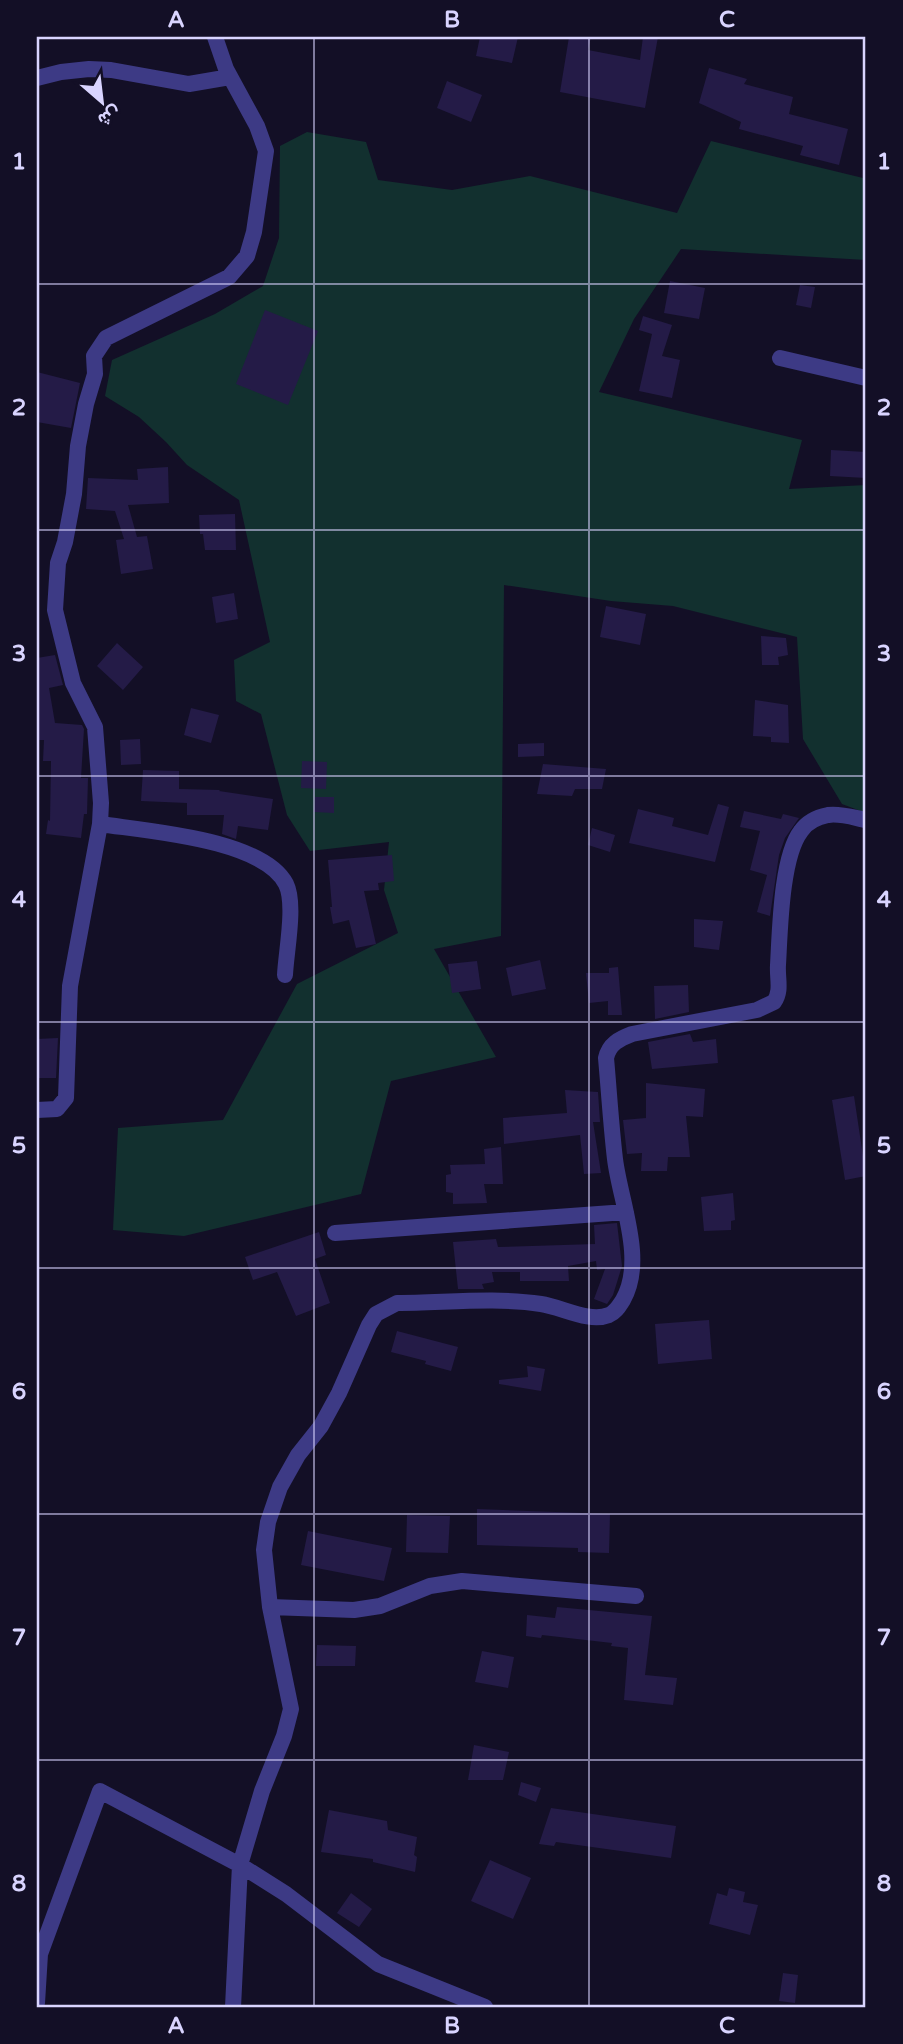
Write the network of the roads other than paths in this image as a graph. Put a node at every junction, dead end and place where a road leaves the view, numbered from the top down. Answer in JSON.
{"nodes":[{"id":1,"x":215,"y":37,"type":"edge"},
{"id":2,"x":230,"y":77,"type":"junction"},
{"id":3,"x":37,"y":78,"type":"edge"},
{"id":4,"x":780,"y":358,"type":"dead end"},
{"id":5,"x":866,"y":378,"type":"edge"},
{"id":6,"x":866,"y":820,"type":"edge"},
{"id":7,"x":100,"y":824,"type":"junction"},
{"id":8,"x":285,"y":975,"type":"dead end"},
{"id":9,"x":37,"y":1110,"type":"edge"},
{"id":10,"x":626,"y":1212,"type":"junction"},
{"id":11,"x":335,"y":1234,"type":"dead end"},
{"id":12,"x":636,"y":1596,"type":"dead end"},
{"id":13,"x":270,"y":1607,"type":"junction"},
{"id":14,"x":240,"y":1865,"type":"junction"},
{"id":15,"x":37,"y":2003,"type":"edge"},
{"id":16,"x":233,"y":2007,"type":"edge"},
{"id":17,"x":485,"y":2007,"type":"edge"}],
"edges":[{"from":1,"to":2,"type":"street"},
{"from":2,"to":3,"type":"street"},
{"from":2,"to":7,"type":"street"},
{"from":4,"to":5,"type":"street"},
{"from":6,"to":10,"type":"street"},
{"from":7,"to":8,"type":"street"},
{"from":7,"to":9,"type":"street"},
{"from":10,"to":11,"type":"street"},
{"from":10,"to":13,"type":"street"},
{"from":12,"to":13,"type":"street"},
{"from":13,"to":14,"type":"street"},
{"from":14,"to":15,"type":"street"},
{"from":14,"to":16,"type":"street"},
{"from":14,"to":17,"type":"street"}]}
